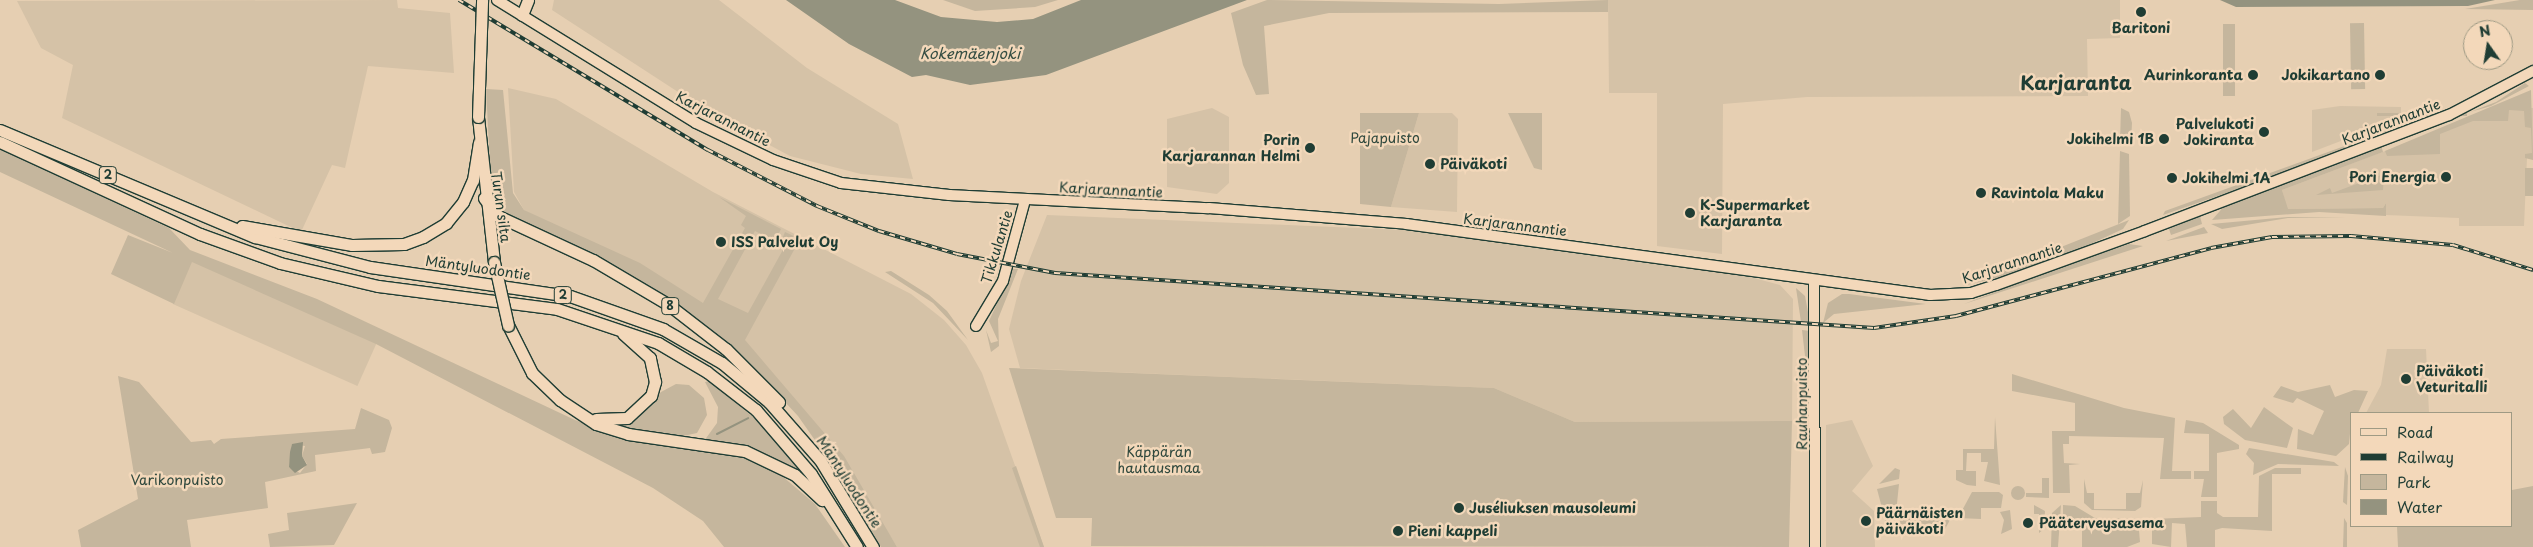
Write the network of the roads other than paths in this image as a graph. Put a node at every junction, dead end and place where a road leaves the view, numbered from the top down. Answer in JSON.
{"nodes":[{"id":1,"x":482,"y":0,"type":"edge"},
{"id":2,"x":497,"y":0,"type":"edge"},
{"id":3,"x":528,"y":0,"type":"edge"},
{"id":4,"x":522,"y":16,"type":"junction"},
{"id":5,"x":2533,"y":71,"type":"edge"},
{"id":6,"x":0,"y":133,"type":"edge"},
{"id":7,"x":478,"y":142,"type":"junction"},
{"id":8,"x":484,"y":198,"type":"junction"},
{"id":9,"x":1025,"y":200,"type":"junction"},
{"id":10,"x":214,"y":222,"type":"junction"},
{"id":11,"x":1814,"y":282,"type":"junction"},
{"id":12,"x":604,"y":322,"type":"junction"},
{"id":13,"x":976,"y":326,"type":"dead end"},
{"id":14,"x":584,"y":416,"type":"junction"},
{"id":15,"x":820,"y":460,"type":"junction"},
{"id":16,"x":840,"y":518,"type":"junction"},
{"id":17,"x":857,"y":547,"type":"edge"},
{"id":18,"x":873,"y":547,"type":"edge"},
{"id":19,"x":1814,"y":547,"type":"edge"}],
"edges":[{"from":1,"to":7,"type":"highway","name":"Turun silta","bridge":true},
{"from":2,"to":4,"type":"main road","name":"Karjarannantie"},
{"from":3,"to":4,"type":"highway"},
{"from":4,"to":9,"type":"main road","name":"Karjarannantie"},
{"from":5,"to":11,"type":"main road","name":"Karjarannantie"},
{"from":6,"to":10,"type":"highway","name":"Mäntyluodontie","number":"2"},
{"from":6,"to":12,"type":"highway","name":"Mäntyluodontie","number":"2"},
{"from":7,"to":8,"type":"highway","name":"Turun silta"},
{"from":7,"to":10,"type":"highway"},
{"from":8,"to":14,"type":"highway","name":"Turun silta","bridge":true},
{"from":8,"to":15,"type":"highway","number":"8"},
{"from":9,"to":11,"type":"main road","name":"Karjarannantie"},
{"from":9,"to":13,"type":"main road","name":"Tikkulantie"},
{"from":10,"to":15,"type":"highway","name":"Mäntyluodontie","number":"2"},
{"from":11,"to":19,"type":"main road","name":"Rauhanpuisto"},
{"from":12,"to":14,"type":"highway"},
{"from":12,"to":16,"type":"highway","name":"Mäntyluodontie","number":"2"},
{"from":14,"to":16,"type":"highway"},
{"from":15,"to":18,"type":"highway","name":"Mäntyluodontie","number":"2"},
{"from":16,"to":17,"type":"highway","name":"Mäntyluodontie","number":"2"}]}
